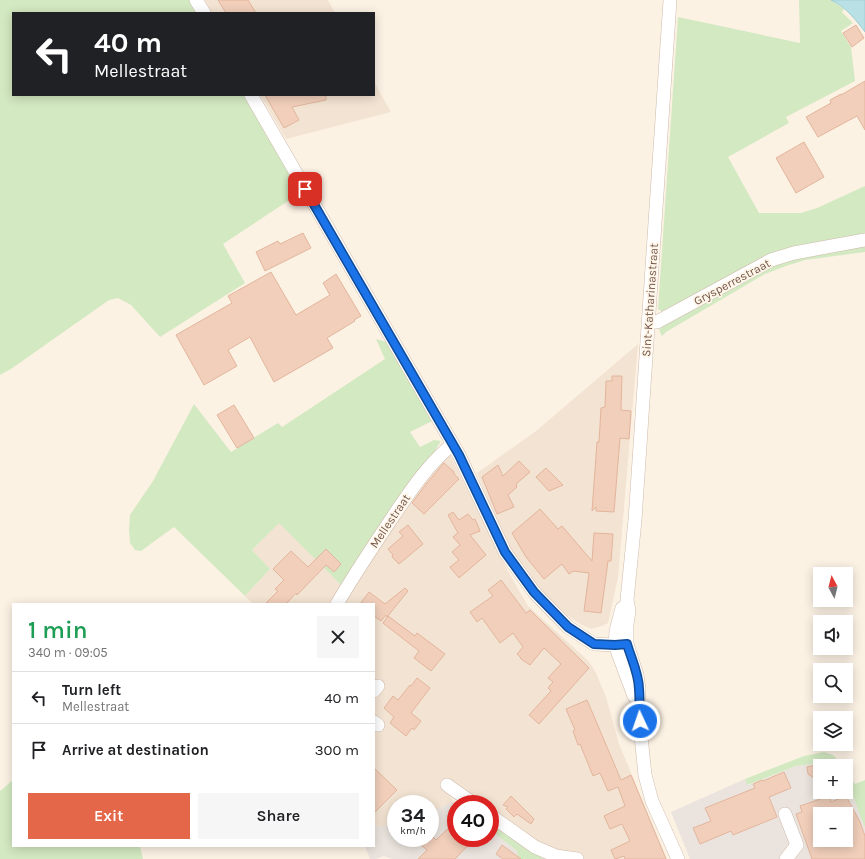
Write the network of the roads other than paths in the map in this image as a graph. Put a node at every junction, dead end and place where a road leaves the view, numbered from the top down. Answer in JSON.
{"nodes":[{"id":1,"x":196,"y":0,"type":"edge"},
{"id":2,"x":670,"y":0,"type":"edge"},
{"id":3,"x":203,"y":12,"type":"edge"},
{"id":4,"x":252,"y":96,"type":"edge"},
{"id":5,"x":865,"y":240,"type":"edge"},
{"id":6,"x":649,"y":322,"type":"junction"},
{"id":7,"x":453,"y":444,"type":"junction"},
{"id":8,"x":339,"y":603,"type":"edge"},
{"id":9,"x":621,"y":644,"type":"junction"},
{"id":10,"x":447,"y":785,"type":"dead end"},
{"id":11,"x":461,"y":795,"type":"edge"},
{"id":12,"x":785,"y":814,"type":"dead end"},
{"id":13,"x":499,"y":821,"type":"edge"},
{"id":14,"x":577,"y":859,"type":"edge"},
{"id":15,"x":678,"y":859,"type":"edge"},
{"id":16,"x":786,"y":859,"type":"edge"}],
"edges":[{"from":1,"to":3,"type":"street"},
{"from":2,"to":6,"type":"street","name":"Sint-Katharinastraat"},
{"from":4,"to":7,"type":"street"},
{"from":5,"to":6,"type":"street","name":"Grysperrestraat"},
{"from":6,"to":9,"type":"street","name":"Sint-Katharinastraat"},
{"from":7,"to":8,"type":"street","name":"Mellestraat"},
{"from":7,"to":9,"type":"street"},
{"from":9,"to":15,"type":"street"},
{"from":10,"to":11,"type":"street"},
{"from":12,"to":16,"type":"street"},
{"from":13,"to":14,"type":"street"}]}
